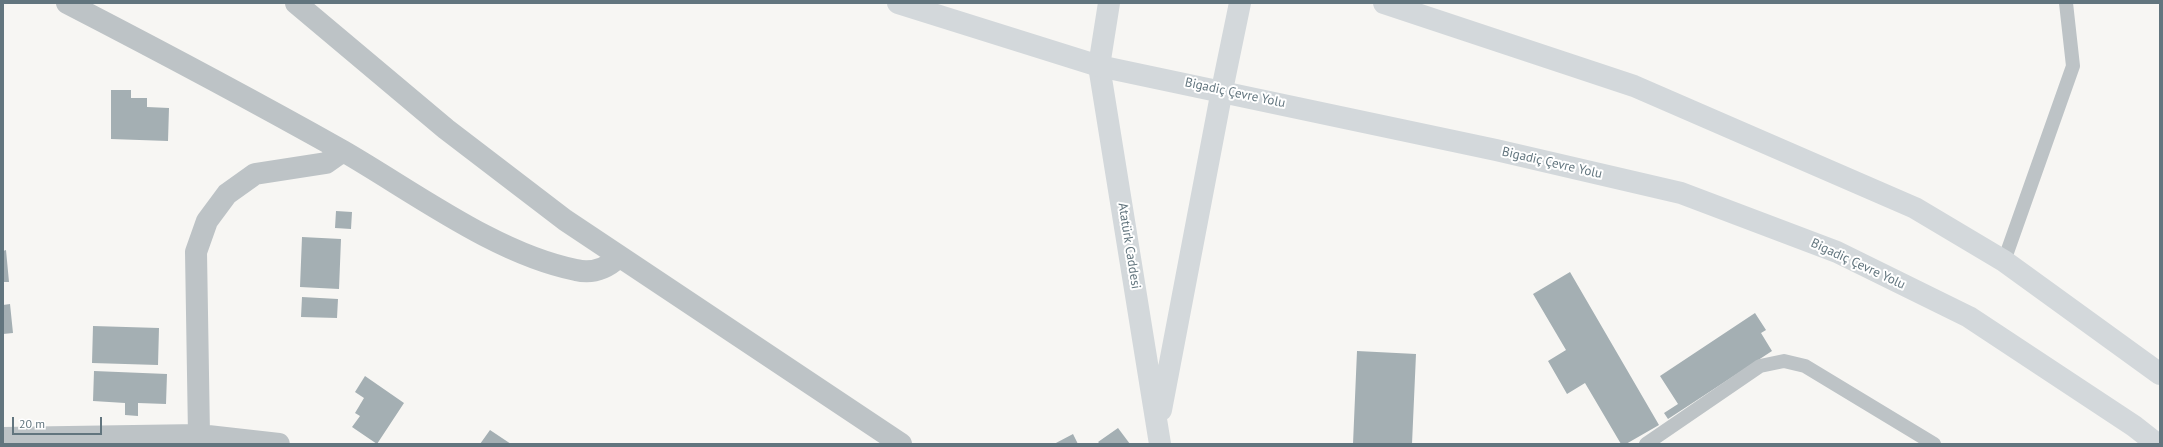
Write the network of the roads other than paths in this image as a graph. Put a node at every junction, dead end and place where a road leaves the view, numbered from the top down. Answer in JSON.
{"nodes":[{"id":1,"x":67,"y":3,"type":"edge"},
{"id":2,"x":296,"y":3,"type":"edge"},
{"id":3,"x":898,"y":3,"type":"edge"},
{"id":4,"x":1109,"y":3,"type":"edge"},
{"id":5,"x":1240,"y":3,"type":"edge"},
{"id":6,"x":1384,"y":3,"type":"edge"},
{"id":7,"x":2066,"y":3,"type":"edge"},
{"id":8,"x":1099,"y":66,"type":"junction"},
{"id":9,"x":1222,"y":90,"type":"junction"},
{"id":10,"x":343,"y":151,"type":"junction"},
{"id":11,"x":619,"y":257,"type":"junction"},
{"id":12,"x":2004,"y":261,"type":"junction"},
{"id":13,"x":2160,"y":374,"type":"edge"},
{"id":14,"x":199,"y":435,"type":"junction"},
{"id":15,"x":1159,"y":435,"type":"edge"},
{"id":16,"x":3,"y":438,"type":"edge"},
{"id":17,"x":280,"y":444,"type":"edge"},
{"id":18,"x":901,"y":444,"type":"edge"},
{"id":19,"x":1646,"y":444,"type":"edge"},
{"id":20,"x":1934,"y":444,"type":"edge"},
{"id":21,"x":2157,"y":444,"type":"edge"}],
"edges":[{"from":1,"to":10,"type":"street"},
{"from":2,"to":11,"type":"street"},
{"from":3,"to":8,"type":"main road","name":"Bigadiç Çevre Yolu"},
{"from":4,"to":8,"type":"main road","name":"Atatürk Caddesi"},
{"from":5,"to":9,"type":"main road","name":"Atatürk Caddesi"},
{"from":6,"to":12,"type":"main road"},
{"from":7,"to":12,"type":"lane"},
{"from":8,"to":9,"type":"main road","name":"Bigadiç Çevre Yolu"},
{"from":8,"to":15,"type":"main road","name":"Atatürk Caddesi"},
{"from":9,"to":15,"type":"main road","name":"Atatürk Caddesi"},
{"from":9,"to":21,"type":"main road","name":"Bigadiç Çevre Yolu"},
{"from":10,"to":11,"type":"street"},
{"from":10,"to":14,"type":"street"},
{"from":11,"to":18,"type":"street"},
{"from":12,"to":13,"type":"main road"},
{"from":14,"to":16,"type":"street"},
{"from":14,"to":17,"type":"street"},
{"from":19,"to":20,"type":"lane"}]}
